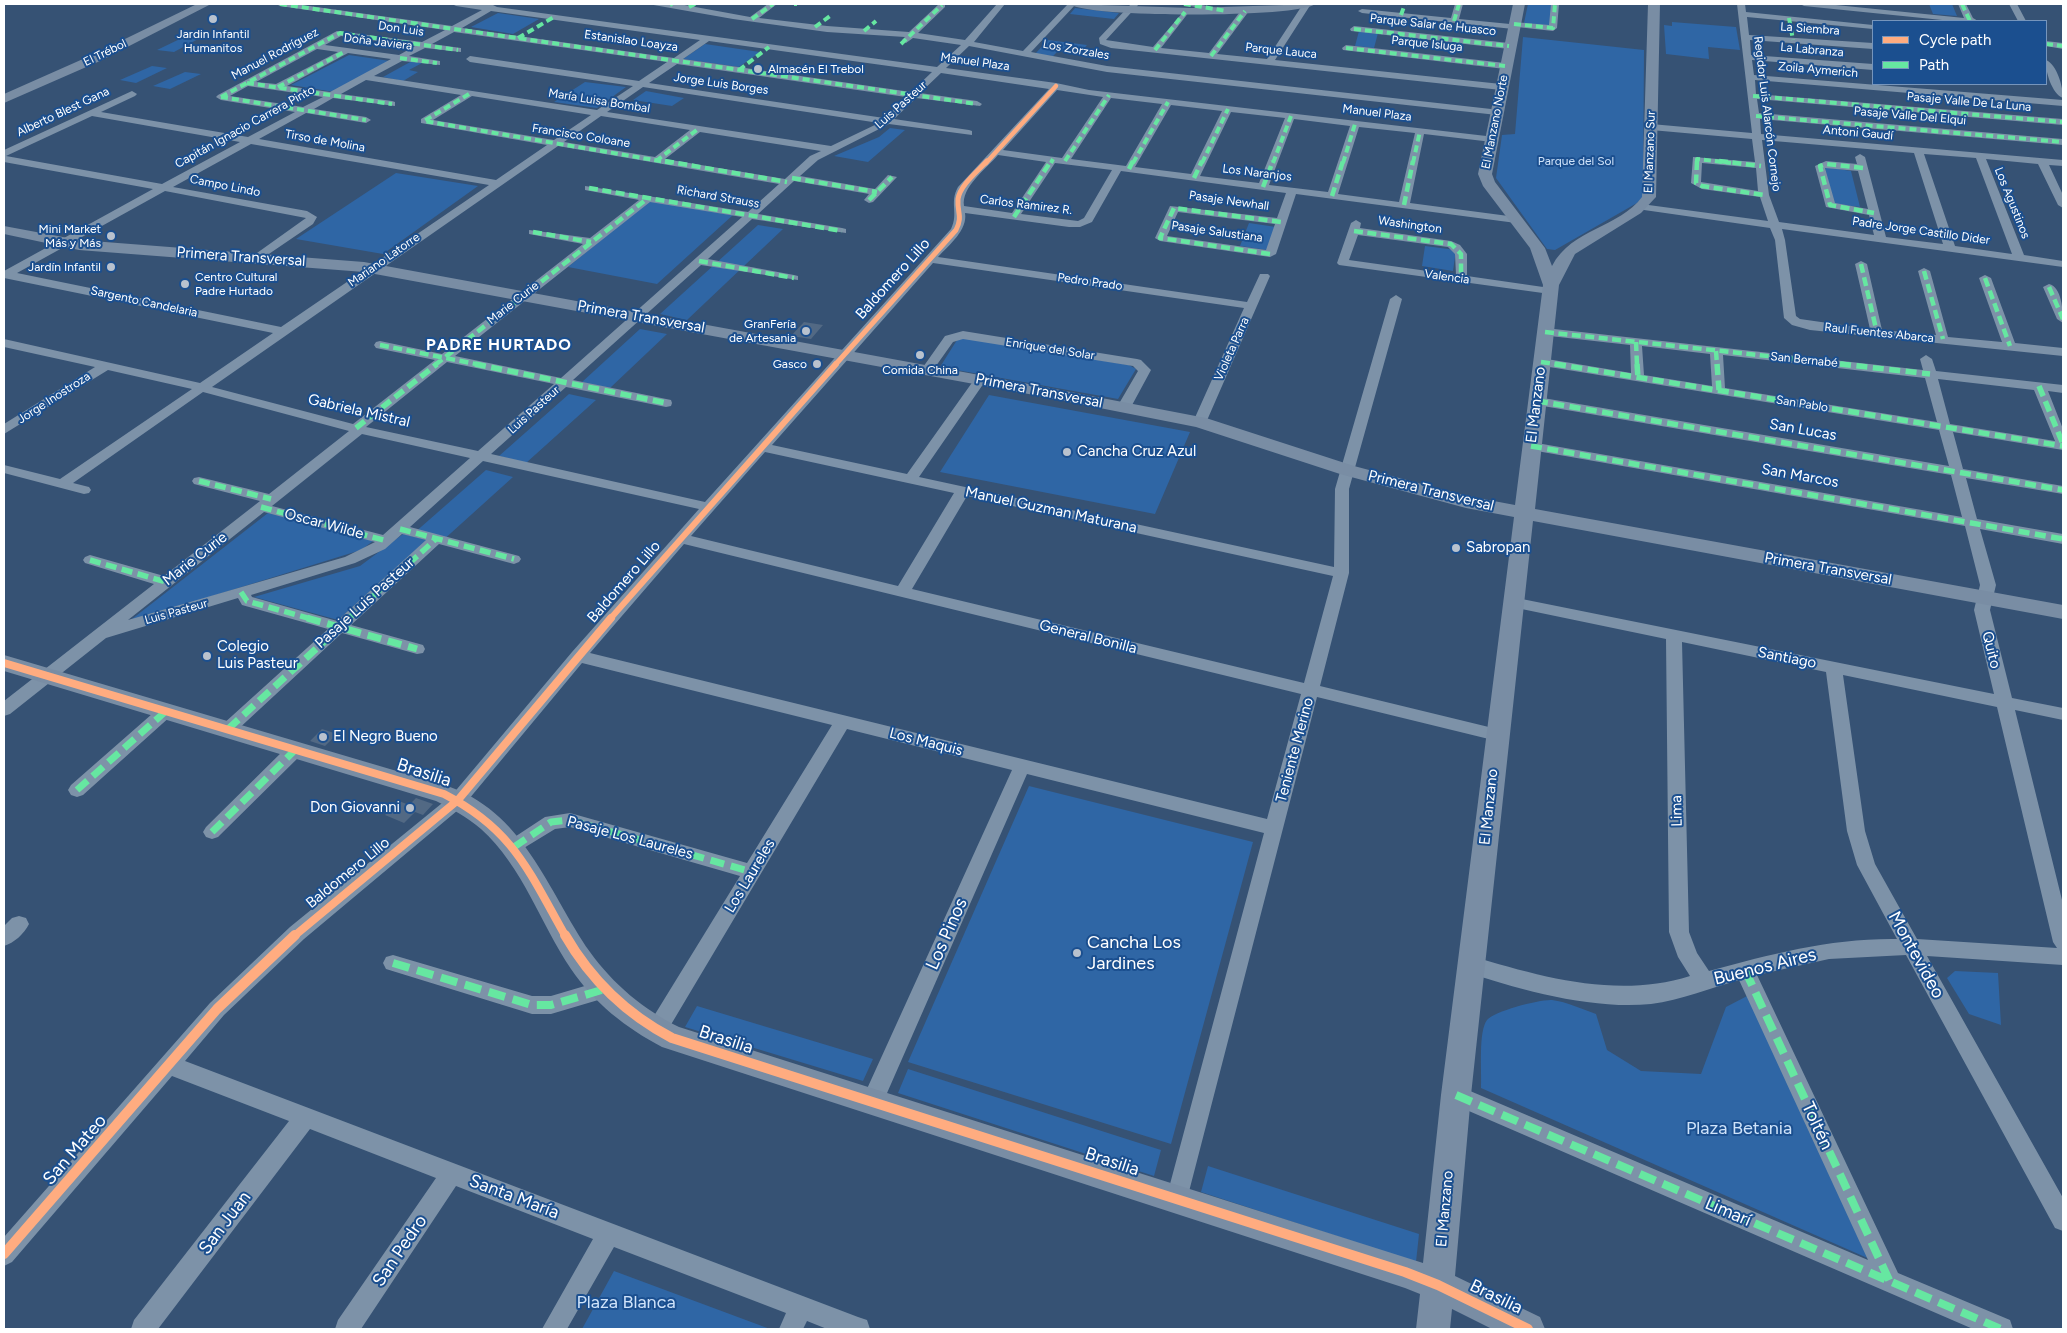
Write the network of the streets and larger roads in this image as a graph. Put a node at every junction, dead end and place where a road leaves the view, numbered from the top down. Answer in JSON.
{"nodes":[{"id":1,"x":206,"y":4,"type":"edge"},
{"id":2,"x":280,"y":4,"type":"edge"},
{"id":3,"x":456,"y":4,"type":"edge"},
{"id":4,"x":652,"y":4,"type":"edge"},
{"id":5,"x":671,"y":4,"type":"edge"},
{"id":6,"x":773,"y":4,"type":"edge"},
{"id":7,"x":1001,"y":4,"type":"edge"},
{"id":8,"x":1072,"y":4,"type":"edge"},
{"id":9,"x":1076,"y":4,"type":"edge"},
{"id":10,"x":1308,"y":4,"type":"edge"},
{"id":11,"x":1405,"y":4,"type":"edge"},
{"id":12,"x":1459,"y":4,"type":"edge"},
{"id":13,"x":1519,"y":4,"type":"edge"},
{"id":14,"x":1555,"y":4,"type":"edge"},
{"id":15,"x":1654,"y":4,"type":"edge"},
{"id":16,"x":1804,"y":4,"type":"edge"},
{"id":17,"x":1962,"y":4,"type":"edge"},
{"id":18,"x":2013,"y":4,"type":"edge"},
{"id":19,"x":942,"y":5,"type":"edge"},
{"id":20,"x":495,"y":6,"type":"edge"},
{"id":21,"x":692,"y":6,"type":"edge"},
{"id":22,"x":1133,"y":6,"type":"edge"},
{"id":23,"x":1277,"y":6,"type":"edge"},
{"id":24,"x":1364,"y":7,"type":"edge"},
{"id":25,"x":1185,"y":8,"type":"edge"},
{"id":26,"x":1741,"y":9,"type":"edge"},
{"id":27,"x":1245,"y":10,"type":"junction"},
{"id":28,"x":1401,"y":15,"type":"junction"},
{"id":29,"x":830,"y":16,"type":"dead end"},
{"id":30,"x":554,"y":17,"type":"junction"},
{"id":31,"x":1789,"y":18,"type":"junction"},
{"id":32,"x":752,"y":19,"type":"junction"},
{"id":33,"x":1960,"y":20,"type":"edge"},
{"id":34,"x":1970,"y":20,"type":"edge"},
{"id":35,"x":2021,"y":20,"type":"edge"},
{"id":36,"x":876,"y":21,"type":"dead end"},
{"id":37,"x":1454,"y":21,"type":"junction"},
{"id":38,"x":1514,"y":26,"type":"junction"},
{"id":39,"x":815,"y":27,"type":"junction"},
{"id":40,"x":1872,"y":27,"type":"edge"},
{"id":41,"x":453,"y":29,"type":"junction"},
{"id":42,"x":1354,"y":29,"type":"junction"},
{"id":43,"x":864,"y":31,"type":"junction"},
{"id":44,"x":340,"y":33,"type":"joint"},
{"id":45,"x":912,"y":35,"type":"junction"},
{"id":46,"x":1745,"y":37,"type":"junction"},
{"id":47,"x":518,"y":38,"type":"junction"},
{"id":48,"x":708,"y":38,"type":"junction"},
{"id":49,"x":1793,"y":40,"type":"junction"},
{"id":50,"x":901,"y":44,"type":"dead end"},
{"id":51,"x":966,"y":44,"type":"junction"},
{"id":52,"x":2047,"y":44,"type":"edge"},
{"id":53,"x":424,"y":45,"type":"junction"},
{"id":54,"x":315,"y":46,"type":"junction"},
{"id":55,"x":1509,"y":46,"type":"junction"},
{"id":56,"x":1872,"y":46,"type":"edge"},
{"id":57,"x":2063,"y":46,"type":"edge"},
{"id":58,"x":769,"y":47,"type":"junction"},
{"id":59,"x":1346,"y":48,"type":"junction"},
{"id":60,"x":458,"y":50,"type":"dead end"},
{"id":61,"x":1155,"y":50,"type":"junction"},
{"id":62,"x":346,"y":51,"type":"junction"},
{"id":63,"x":1025,"y":54,"type":"junction"},
{"id":64,"x":1212,"y":56,"type":"junction"},
{"id":65,"x":1748,"y":57,"type":"junction"},
{"id":66,"x":400,"y":58,"type":"junction"},
{"id":67,"x":470,"y":59,"type":"dead end"},
{"id":68,"x":675,"y":60,"type":"junction"},
{"id":69,"x":1269,"y":62,"type":"junction"},
{"id":70,"x":437,"y":63,"type":"dead end"},
{"id":71,"x":2047,"y":65,"type":"edge"},
{"id":72,"x":1506,"y":66,"type":"junction"},
{"id":73,"x":1872,"y":67,"type":"edge"},
{"id":74,"x":739,"y":70,"type":"junction"},
{"id":75,"x":939,"y":70,"type":"junction"},
{"id":76,"x":1336,"y":70,"type":"junction"},
{"id":77,"x":364,"y":77,"type":"junction"},
{"id":78,"x":1750,"y":78,"type":"junction"},
{"id":79,"x":2047,"y":81,"type":"edge"},
{"id":80,"x":247,"y":82,"type":"junction"},
{"id":81,"x":639,"y":84,"type":"junction"},
{"id":82,"x":2060,"y":84,"type":"edge"},
{"id":83,"x":1056,"y":86,"type":"junction"},
{"id":84,"x":278,"y":87,"type":"junction"},
{"id":85,"x":1502,"y":87,"type":"junction"},
{"id":86,"x":132,"y":94,"type":"dead end"},
{"id":87,"x":469,"y":94,"type":"junction"},
{"id":88,"x":913,"y":94,"type":"junction"},
{"id":89,"x":332,"y":95,"type":"junction"},
{"id":90,"x":1109,"y":95,"type":"junction"},
{"id":91,"x":2063,"y":95,"type":"edge"},
{"id":92,"x":1753,"y":96,"type":"junction"},
{"id":93,"x":4,"y":100,"type":"edge"},
{"id":94,"x":1168,"y":102,"type":"junction"},
{"id":95,"x":2063,"y":102,"type":"edge"},
{"id":96,"x":392,"y":104,"type":"dead end"},
{"id":97,"x":977,"y":104,"type":"dead end"},
{"id":98,"x":1228,"y":109,"type":"junction"},
{"id":99,"x":304,"y":110,"type":"junction"},
{"id":100,"x":1498,"y":112,"type":"junction"},
{"id":101,"x":90,"y":113,"type":"junction"},
{"id":102,"x":597,"y":113,"type":"junction"},
{"id":103,"x":1291,"y":116,"type":"junction"},
{"id":104,"x":1756,"y":116,"type":"junction"},
{"id":105,"x":366,"y":120,"type":"dead end"},
{"id":106,"x":886,"y":121,"type":"junction"},
{"id":107,"x":2063,"y":122,"type":"edge"},
{"id":108,"x":1355,"y":124,"type":"junction"},
{"id":109,"x":1651,"y":127,"type":"junction"},
{"id":110,"x":698,"y":129,"type":"junction"},
{"id":111,"x":1420,"y":131,"type":"junction"},
{"id":112,"x":969,"y":134,"type":"dead end"},
{"id":113,"x":1758,"y":136,"type":"junction"},
{"id":114,"x":1492,"y":139,"type":"junction"},
{"id":115,"x":249,"y":141,"type":"junction"},
{"id":116,"x":2063,"y":142,"type":"edge"},
{"id":117,"x":552,"y":144,"type":"junction"},
{"id":118,"x":1857,"y":145,"type":"junction"},
{"id":119,"x":830,"y":149,"type":"junction"},
{"id":120,"x":1918,"y":150,"type":"junction"},
{"id":121,"x":996,"y":152,"type":"junction"},
{"id":122,"x":4,"y":154,"type":"edge"},
{"id":123,"x":1980,"y":156,"type":"junction"},
{"id":124,"x":4,"y":159,"type":"edge"},
{"id":125,"x":1053,"y":159,"type":"junction"},
{"id":126,"x":656,"y":161,"type":"junction"},
{"id":127,"x":1065,"y":161,"type":"junction"},
{"id":128,"x":2042,"y":161,"type":"junction"},
{"id":129,"x":2063,"y":163,"type":"edge"},
{"id":130,"x":1761,"y":166,"type":"junction"},
{"id":131,"x":1863,"y":168,"type":"junction"},
{"id":132,"x":1124,"y":169,"type":"junction"},
{"id":133,"x":892,"y":177,"type":"dead end"},
{"id":134,"x":1194,"y":178,"type":"junction"},
{"id":135,"x":790,"y":180,"type":"junction"},
{"id":136,"x":496,"y":183,"type":"junction"},
{"id":137,"x":1262,"y":187,"type":"junction"},
{"id":138,"x":163,"y":188,"type":"junction"},
{"id":139,"x":589,"y":188,"type":"dead end"},
{"id":140,"x":1292,"y":190,"type":"junction"},
{"id":141,"x":877,"y":192,"type":"junction"},
{"id":142,"x":1764,"y":194,"type":"junction"},
{"id":143,"x":1332,"y":196,"type":"junction"},
{"id":144,"x":648,"y":198,"type":"junction"},
{"id":145,"x":869,"y":200,"type":"dead end"},
{"id":146,"x":1404,"y":205,"type":"junction"},
{"id":147,"x":2063,"y":205,"type":"edge"},
{"id":148,"x":961,"y":210,"type":"junction"},
{"id":149,"x":1637,"y":210,"type":"junction"},
{"id":150,"x":1874,"y":213,"type":"junction"},
{"id":151,"x":751,"y":215,"type":"junction"},
{"id":152,"x":1014,"y":217,"type":"junction"},
{"id":153,"x":1516,"y":220,"type":"junction"},
{"id":154,"x":1281,"y":222,"type":"junction"},
{"id":155,"x":1776,"y":229,"type":"junction"},
{"id":156,"x":4,"y":230,"type":"edge"},
{"id":157,"x":842,"y":231,"type":"dead end"},
{"id":158,"x":533,"y":232,"type":"dead end"},
{"id":159,"x":1160,"y":238,"type":"joint"},
{"id":160,"x":1881,"y":240,"type":"junction"},
{"id":161,"x":63,"y":242,"type":"junction"},
{"id":162,"x":591,"y":242,"type":"junction"},
{"id":163,"x":1950,"y":249,"type":"junction"},
{"id":164,"x":1540,"y":253,"type":"junction"},
{"id":165,"x":1565,"y":256,"type":"junction"},
{"id":166,"x":256,"y":258,"type":"junction"},
{"id":167,"x":2020,"y":258,"type":"junction"},
{"id":168,"x":929,"y":259,"type":"junction"},
{"id":169,"x":699,"y":262,"type":"junction"},
{"id":170,"x":1343,"y":263,"type":"joint"},
{"id":171,"x":1862,"y":264,"type":"dead end"},
{"id":172,"x":2063,"y":264,"type":"edge"},
{"id":173,"x":372,"y":269,"type":"junction"},
{"id":174,"x":1924,"y":271,"type":"dead end"},
{"id":175,"x":5,"y":274,"type":"edge"},
{"id":176,"x":1264,"y":276,"type":"dead end"},
{"id":177,"x":794,"y":278,"type":"dead end"},
{"id":178,"x":1985,"y":278,"type":"dead end"},
{"id":179,"x":1461,"y":279,"type":"junction"},
{"id":180,"x":2049,"y":287,"type":"dead end"},
{"id":181,"x":1550,"y":288,"type":"junction"},
{"id":182,"x":523,"y":296,"type":"junction"},
{"id":183,"x":1396,"y":299,"type":"dead end"},
{"id":184,"x":1251,"y":306,"type":"junction"},
{"id":185,"x":638,"y":317,"type":"junction"},
{"id":186,"x":2063,"y":319,"type":"edge"},
{"id":187,"x":282,"y":331,"type":"junction"},
{"id":188,"x":1545,"y":332,"type":"junction"},
{"id":189,"x":1877,"y":333,"type":"junction"},
{"id":190,"x":1943,"y":340,"type":"junction"},
{"id":191,"x":1636,"y":342,"type":"junction"},
{"id":192,"x":380,"y":345,"type":"dead end"},
{"id":193,"x":7,"y":346,"type":"edge"},
{"id":194,"x":2010,"y":346,"type":"junction"},
{"id":195,"x":1716,"y":351,"type":"junction"},
{"id":196,"x":2063,"y":352,"type":"edge"},
{"id":197,"x":843,"y":355,"type":"junction"},
{"id":198,"x":444,"y":358,"type":"junction"},
{"id":199,"x":1542,"y":362,"type":"junction"},
{"id":200,"x":105,"y":366,"type":"junction"},
{"id":201,"x":1928,"y":367,"type":"junction"},
{"id":202,"x":927,"y":370,"type":"junction"},
{"id":203,"x":1638,"y":378,"type":"junction"},
{"id":204,"x":980,"y":380,"type":"junction"},
{"id":205,"x":565,"y":382,"type":"junction"},
{"id":206,"x":2040,"y":386,"type":"junction"},
{"id":207,"x":201,"y":388,"type":"junction"},
{"id":208,"x":2063,"y":389,"type":"edge"},
{"id":209,"x":1719,"y":390,"type":"junction"},
{"id":210,"x":1537,"y":402,"type":"junction"},
{"id":211,"x":666,"y":403,"type":"dead end"},
{"id":212,"x":1124,"y":407,"type":"junction"},
{"id":213,"x":1200,"y":422,"type":"junction"},
{"id":214,"x":1944,"y":427,"type":"junction"},
{"id":215,"x":358,"y":428,"type":"junction"},
{"id":216,"x":4,"y":430,"type":"edge"},
{"id":217,"x":2063,"y":445,"type":"edge"},
{"id":218,"x":762,"y":446,"type":"junction"},
{"id":219,"x":1531,"y":446,"type":"junction"},
{"id":220,"x":483,"y":456,"type":"junction"},
{"id":221,"x":4,"y":469,"type":"edge"},
{"id":222,"x":1347,"y":470,"type":"junction"},
{"id":223,"x":1957,"y":472,"type":"junction"},
{"id":224,"x":911,"y":479,"type":"junction"},
{"id":225,"x":199,"y":480,"type":"dead end"},
{"id":226,"x":62,"y":484,"type":"junction"},
{"id":227,"x":84,"y":490,"type":"dead end"},
{"id":228,"x":963,"y":490,"type":"junction"},
{"id":229,"x":2063,"y":490,"type":"edge"},
{"id":230,"x":266,"y":503,"type":"junction"},
{"id":231,"x":708,"y":507,"type":"junction"},
{"id":232,"x":1523,"y":512,"type":"junction"},
{"id":233,"x":1971,"y":522,"type":"junction"},
{"id":234,"x":400,"y":529,"type":"junction"},
{"id":235,"x":680,"y":538,"type":"junction"},
{"id":236,"x":436,"y":539,"type":"junction"},
{"id":237,"x":2063,"y":539,"type":"edge"},
{"id":238,"x":387,"y":541,"type":"junction"},
{"id":239,"x":514,"y":559,"type":"dead end"},
{"id":240,"x":90,"y":560,"type":"dead end"},
{"id":241,"x":1341,"y":573,"type":"junction"},
{"id":242,"x":166,"y":582,"type":"junction"},
{"id":243,"x":242,"y":592,"type":"junction"},
{"id":244,"x":902,"y":592,"type":"junction"},
{"id":245,"x":1985,"y":598,"type":"junction"},
{"id":246,"x":1512,"y":602,"type":"junction"},
{"id":247,"x":2063,"y":612,"type":"edge"},
{"id":248,"x":339,"y":627,"type":"junction"},
{"id":249,"x":100,"y":634,"type":"junction"},
{"id":250,"x":1674,"y":635,"type":"junction"},
{"id":251,"x":417,"y":649,"type":"dead end"},
{"id":252,"x":578,"y":656,"type":"junction"},
{"id":253,"x":4,"y":663,"type":"edge"},
{"id":254,"x":1834,"y":668,"type":"junction"},
{"id":255,"x":47,"y":676,"type":"junction"},
{"id":256,"x":1310,"y":690,"type":"junction"},
{"id":257,"x":2004,"y":702,"type":"junction"},
{"id":258,"x":4,"y":710,"type":"edge"},
{"id":259,"x":166,"y":711,"type":"junction"},
{"id":260,"x":2063,"y":714,"type":"edge"},
{"id":261,"x":843,"y":721,"type":"junction"},
{"id":262,"x":228,"y":729,"type":"junction"},
{"id":263,"x":1497,"y":735,"type":"junction"},
{"id":264,"x":296,"y":749,"type":"junction"},
{"id":265,"x":1022,"y":766,"type":"junction"},
{"id":266,"x":77,"y":790,"type":"dead end"},
{"id":267,"x":458,"y":800,"type":"junction"},
{"id":268,"x":1274,"y":828,"type":"junction"},
{"id":269,"x":212,"y":832,"type":"dead end"},
{"id":270,"x":514,"y":847,"type":"junction"},
{"id":271,"x":752,"y":872,"type":"junction"},
{"id":272,"x":19,"y":924,"type":"dead end"},
{"id":273,"x":4,"y":938,"type":"edge"},
{"id":274,"x":2063,"y":942,"type":"edge"},
{"id":275,"x":1911,"y":947,"type":"junction"},
{"id":276,"x":2063,"y":957,"type":"edge"},
{"id":277,"x":394,"y":962,"type":"dead end"},
{"id":278,"x":1471,"y":966,"type":"junction"},
{"id":279,"x":1745,"y":970,"type":"junction"},
{"id":280,"x":1704,"y":981,"type":"junction"},
{"id":281,"x":605,"y":989,"type":"junction"},
{"id":282,"x":656,"y":1031,"type":"junction"},
{"id":283,"x":169,"y":1064,"type":"junction"},
{"id":284,"x":1456,"y":1095,"type":"junction"},
{"id":285,"x":872,"y":1102,"type":"junction"},
{"id":286,"x":306,"y":1117,"type":"junction"},
{"id":287,"x":452,"y":1173,"type":"junction"},
{"id":288,"x":1177,"y":1199,"type":"junction"},
{"id":289,"x":2063,"y":1220,"type":"edge"},
{"id":290,"x":608,"y":1233,"type":"junction"},
{"id":291,"x":4,"y":1254,"type":"edge"},
{"id":292,"x":1890,"y":1282,"type":"junction"},
{"id":293,"x":1438,"y":1285,"type":"junction"},
{"id":294,"x":801,"y":1307,"type":"junction"},
{"id":295,"x":143,"y":1329,"type":"edge"},
{"id":296,"x":348,"y":1329,"type":"edge"},
{"id":297,"x":554,"y":1329,"type":"edge"},
{"id":298,"x":791,"y":1329,"type":"edge"},
{"id":299,"x":858,"y":1329,"type":"edge"},
{"id":300,"x":1433,"y":1329,"type":"edge"},
{"id":301,"x":1528,"y":1329,"type":"edge"},
{"id":302,"x":2001,"y":1329,"type":"edge"}],
"edges":[{"from":1,"to":93,"type":"street","name":"El Trébol"},
{"from":2,"to":41,"type":"street","name":"Estanislao Loayza"},
{"from":3,"to":20,"type":"street","name":"Manuel Plaza"},
{"from":4,"to":5,"type":"street","name":"Los Zorzales"},
{"from":5,"to":21,"type":"street","name":"Los Zorzales"},
{"from":6,"to":32,"type":"street"},
{"from":7,"to":51,"type":"street","name":"Luis Pasteur"},
{"from":8,"to":63,"type":"street"},
{"from":9,"to":22,"type":"street"},
{"from":10,"to":23,"type":"street"},
{"from":10,"to":69,"type":"street"},
{"from":11,"to":28,"type":"street"},
{"from":12,"to":37,"type":"street"},
{"from":13,"to":38,"type":"street","name":"El Manzano Norte"},
{"from":14,"to":38,"type":"street"},
{"from":15,"to":109,"type":"street","name":"El Manzano Sur"},
{"from":16,"to":33,"type":"street"},
{"from":17,"to":34,"type":"street"},
{"from":18,"to":35,"type":"street"},
{"from":19,"to":45,"type":"street"},
{"from":20,"to":30,"type":"street","name":"Manuel Plaza"},
{"from":20,"to":41,"type":"street","name":"Capitán Ignacio Carrera Pinto"},
{"from":21,"to":32,"type":"street","name":"Los Zorzales"},
{"from":22,"to":25,"type":"street"},
{"from":22,"to":61,"type":"street","name":"Parque Lauca"},
{"from":23,"to":27,"type":"street"},
{"from":24,"to":28,"type":"street"},
{"from":24,"to":42,"type":"street"},
{"from":25,"to":27,"type":"street"},
{"from":25,"to":61,"type":"street"},
{"from":26,"to":31,"type":"street"},
{"from":26,"to":46,"type":"street","name":"Regidor Luis Alarcón Cornejo"},
{"from":27,"to":64,"type":"street"},
{"from":28,"to":37,"type":"street"},
{"from":29,"to":39,"type":"street"},
{"from":30,"to":47,"type":"street"},
{"from":30,"to":48,"type":"street","name":"Manuel Plaza"},
{"from":31,"to":40,"type":"street"},
{"from":31,"to":49,"type":"street"},
{"from":32,"to":39,"type":"street","name":"Los Zorzales"},
{"from":36,"to":43,"type":"street"},
{"from":37,"to":38,"type":"street"},
{"from":38,"to":55,"type":"street","name":"El Manzano Norte"},
{"from":39,"to":43,"type":"street","name":"Los Zorzales"},
{"from":41,"to":47,"type":"street","name":"Estanislao Loayza"},
{"from":41,"to":53,"type":"street","name":"Capitán Ignacio Carrera Pinto"},
{"from":42,"to":55,"type":"street","name":"Parque Salar de Huasco"},
{"from":42,"to":59,"type":"street"},
{"from":43,"to":45,"type":"street","name":"Los Zorzales"},
{"from":44,"to":53,"type":"street","name":"Don Luis"},
{"from":44,"to":54,"type":"street","name":"Manuel Rodríguez"},
{"from":45,"to":50,"type":"street"},
{"from":45,"to":51,"type":"street","name":"Los Zorzales"},
{"from":46,"to":49,"type":"street","name":"La Siembra"},
{"from":46,"to":65,"type":"street","name":"Regidor Luis Alarcón Cornejo"},
{"from":47,"to":68,"type":"street","name":"Estanislao Loayza"},
{"from":48,"to":58,"type":"street","name":"Manuel Plaza"},
{"from":48,"to":68,"type":"street","name":"Mariano Latorre"},
{"from":49,"to":56,"type":"street","name":"La Siembra"},
{"from":51,"to":63,"type":"street","name":"Los Zorzales"},
{"from":51,"to":75,"type":"street","name":"Luis Pasteur"},
{"from":52,"to":57,"type":"street"},
{"from":53,"to":60,"type":"street","name":"Don Luis"},
{"from":53,"to":66,"type":"street","name":"Capitán Ignacio Carrera Pinto"},
{"from":54,"to":62,"type":"street","name":"Doña Javiera"},
{"from":54,"to":80,"type":"street","name":"Manuel Rodríguez"},
{"from":55,"to":72,"type":"street","name":"El Manzano Norte"},
{"from":58,"to":74,"type":"street"},
{"from":58,"to":75,"type":"street","name":"Manuel Plaza"},
{"from":59,"to":72,"type":"street","name":"Parque Isluga"},
{"from":59,"to":76,"type":"street"},
{"from":61,"to":64,"type":"street","name":"Parque Lauca"},
{"from":62,"to":66,"type":"street","name":"Doña Javiera"},
{"from":62,"to":84,"type":"street"},
{"from":63,"to":100,"type":"street","name":"Los Zorzales"},
{"from":64,"to":69,"type":"street","name":"Parque Lauca"},
{"from":65,"to":73,"type":"street","name":"La Labranza"},
{"from":65,"to":78,"type":"street","name":"Regidor Luis Alarcón Cornejo"},
{"from":66,"to":70,"type":"street","name":"Doña Javiera"},
{"from":66,"to":77,"type":"street","name":"Capitán Ignacio Carrera Pinto"},
{"from":67,"to":81,"type":"street","name":"Jorge Luis Borges"},
{"from":68,"to":74,"type":"street","name":"Estanislao Loayza"},
{"from":68,"to":81,"type":"street","name":"Mariano Latorre"},
{"from":69,"to":76,"type":"street","name":"Parque Lauca"},
{"from":71,"to":82,"type":"street"},
{"from":72,"to":85,"type":"street","name":"El Manzano Norte"},
{"from":74,"to":88,"type":"street","name":"Estanislao Loayza"},
{"from":75,"to":83,"type":"street","name":"Manuel Plaza"},
{"from":75,"to":88,"type":"street","name":"Luis Pasteur"},
{"from":76,"to":85,"type":"street","name":"Parque Lauca"},
{"from":77,"to":87,"type":"street","name":"María Luisa Bombal"},
{"from":77,"to":89,"type":"street","name":"Capitán Ignacio Carrera Pinto"},
{"from":78,"to":92,"type":"street","name":"Regidor Luis Alarcón Cornejo"},
{"from":78,"to":95,"type":"street","name":"Zoila Aymerich"},
{"from":79,"to":82,"type":"street"},
{"from":80,"to":84,"type":"street"},
{"from":80,"to":99,"type":"street","name":"Manuel Rodríguez"},
{"from":81,"to":102,"type":"street","name":"Mariano Latorre"},
{"from":81,"to":106,"type":"street","name":"Jorge Luis Borges"},
{"from":82,"to":91,"type":"street"},
{"from":83,"to":90,"type":"street","name":"Manuel Plaza"},
{"from":83,"to":121,"type":"street","name":"Baldomero Lillo"},
{"from":84,"to":89,"type":"street"},
{"from":85,"to":100,"type":"street","name":"El Manzano Norte"},
{"from":86,"to":101,"type":"street","name":"Alberto Blest Gana"},
{"from":87,"to":102,"type":"street","name":"María Luisa Bombal"},
{"from":87,"to":117,"type":"street","name":"Francisco Coloane"},
{"from":88,"to":97,"type":"street","name":"Estanislao Loayza"},
{"from":88,"to":106,"type":"street","name":"Luis Pasteur"},
{"from":89,"to":96,"type":"street"},
{"from":89,"to":99,"type":"street","name":"Capitán Ignacio Carrera Pinto"},
{"from":90,"to":94,"type":"street","name":"Manuel Plaza"},
{"from":90,"to":127,"type":"street"},
{"from":92,"to":104,"type":"street","name":"Regidor Luis Alarcón Cornejo"},
{"from":92,"to":107,"type":"street","name":"Pasaje Valle De La Luna"},
{"from":94,"to":98,"type":"street","name":"Manuel Plaza"},
{"from":94,"to":132,"type":"street"},
{"from":98,"to":103,"type":"street","name":"Manuel Plaza"},
{"from":98,"to":134,"type":"street"},
{"from":99,"to":105,"type":"street"},
{"from":99,"to":115,"type":"street","name":"Capitán Ignacio Carrera Pinto"},
{"from":100,"to":114,"type":"street","name":"El Manzano Norte"},
{"from":101,"to":115,"type":"street","name":"Tirso de Molina"},
{"from":101,"to":122,"type":"street","name":"Alberto Blest Gana"},
{"from":102,"to":110,"type":"street","name":"María Luisa Bombal"},
{"from":102,"to":117,"type":"street","name":"Mariano Latorre"},
{"from":103,"to":108,"type":"street","name":"Manuel Plaza"},
{"from":103,"to":137,"type":"street"},
{"from":104,"to":113,"type":"street","name":"Regidor Luis Alarcón Cornejo"},
{"from":104,"to":116,"type":"street","name":"Pasaje Valle Del Elqui"},
{"from":106,"to":112,"type":"street","name":"Jorge Luis Borges"},
{"from":106,"to":119,"type":"street","name":"Luis Pasteur"},
{"from":108,"to":111,"type":"street","name":"Manuel Plaza"},
{"from":108,"to":143,"type":"street"},
{"from":109,"to":113,"type":"street","name":"Antoni Gaudí"},
{"from":109,"to":149,"type":"street","name":"El Manzano Sur"},
{"from":110,"to":119,"type":"street","name":"María Luisa Bombal"},
{"from":110,"to":126,"type":"street"},
{"from":111,"to":114,"type":"street","name":"Manuel Plaza"},
{"from":111,"to":146,"type":"street"},
{"from":113,"to":118,"type":"street","name":"Antoni Gaudí"},
{"from":113,"to":130,"type":"street","name":"Regidor Luis Alarcón Cornejo"},
{"from":114,"to":153,"type":"street","name":"El Manzano Norte"},
{"from":115,"to":136,"type":"street","name":"Tirso de Molina"},
{"from":115,"to":138,"type":"street","name":"Capitán Ignacio Carrera Pinto"},
{"from":117,"to":126,"type":"street","name":"Francisco Coloane"},
{"from":117,"to":136,"type":"street","name":"Mariano Latorre"},
{"from":118,"to":120,"type":"street","name":"Antoni Gaudí"},
{"from":118,"to":131,"type":"street"},
{"from":119,"to":135,"type":"street","name":"Luis Pasteur"},
{"from":120,"to":123,"type":"street","name":"Antoni Gaudí"},
{"from":120,"to":163,"type":"street"},
{"from":121,"to":125,"type":"street","name":"Los Naranjos"},
{"from":121,"to":148,"type":"street","name":"Baldomero Lillo"},
{"from":123,"to":128,"type":"street","name":"Antoni Gaudí"},
{"from":123,"to":167,"type":"street","name":"Los Agustinos"},
{"from":124,"to":138,"type":"street","name":"Campo Lindo"},
{"from":125,"to":127,"type":"street","name":"Los Naranjos"},
{"from":125,"to":152,"type":"street"},
{"from":126,"to":135,"type":"street","name":"Francisco Coloane"},
{"from":127,"to":132,"type":"street","name":"Los Naranjos"},
{"from":128,"to":129,"type":"street","name":"Antoni Gaudí"},
{"from":128,"to":147,"type":"street"},
{"from":130,"to":142,"type":"street","name":"Regidor Luis Alarcón Cornejo"},
{"from":130,"to":142,"type":"street"},
{"from":131,"to":150,"type":"street"},
{"from":131,"to":150,"type":"street"},
{"from":132,"to":134,"type":"street","name":"Los Naranjos"},
{"from":132,"to":152,"type":"street","name":"Carlos Ramirez R."},
{"from":133,"to":141,"type":"street"},
{"from":134,"to":137,"type":"street","name":"Los Naranjos"},
{"from":135,"to":141,"type":"street","name":"Francisco Coloane"},
{"from":135,"to":151,"type":"street","name":"Luis Pasteur"},
{"from":136,"to":173,"type":"street","name":"Mariano Latorre"},
{"from":137,"to":140,"type":"street","name":"Los Naranjos"},
{"from":138,"to":161,"type":"street","name":"Capitán Ignacio Carrera Pinto"},
{"from":138,"to":166,"type":"street","name":"Campo Lindo"},
{"from":139,"to":144,"type":"street","name":"Richard Strauss"},
{"from":140,"to":143,"type":"street","name":"Los Naranjos"},
{"from":140,"to":154,"type":"street"},
{"from":141,"to":145,"type":"street"},
{"from":142,"to":155,"type":"street","name":"Regidor Luis Alarcón Cornejo"},
{"from":143,"to":146,"type":"street","name":"Los Naranjos"},
{"from":144,"to":151,"type":"street","name":"Richard Strauss"},
{"from":144,"to":162,"type":"street","name":"Marie Curie"},
{"from":146,"to":153,"type":"street","name":"Los Naranjos"},
{"from":148,"to":152,"type":"street","name":"Carlos Ramirez R."},
{"from":148,"to":168,"type":"street","name":"Baldomero Lillo"},
{"from":149,"to":155,"type":"street"},
{"from":149,"to":165,"type":"street","name":"El Manzano Sur"},
{"from":150,"to":160,"type":"street"},
{"from":151,"to":157,"type":"street","name":"Richard Strauss"},
{"from":151,"to":169,"type":"street","name":"Luis Pasteur"},
{"from":153,"to":164,"type":"street","name":"El Manzano Norte"},
{"from":154,"to":159,"type":"street","name":"Pasaje Newhall"},
{"from":154,"to":159,"type":"street","name":"Pasaje Salustiana"},
{"from":155,"to":160,"type":"street","name":"Padre Jorge Castillo Dider"},
{"from":155,"to":189,"type":"street","name":"Raul Fuentes Abarca"},
{"from":156,"to":161,"type":"street","name":"Primera Transversal"},
{"from":158,"to":162,"type":"street"},
{"from":160,"to":163,"type":"street","name":"Padre Jorge Castillo Dider"},
{"from":161,"to":166,"type":"street","name":"Primera Transversal"},
{"from":161,"to":175,"type":"street","name":"Capitán Ignacio Carrera Pinto"},
{"from":162,"to":182,"type":"street","name":"Marie Curie"},
{"from":163,"to":167,"type":"street","name":"Padre Jorge Castillo Dider"},
{"from":164,"to":165,"type":"street"},
{"from":164,"to":181,"type":"street","name":"El Manzano"},
{"from":165,"to":181,"type":"street","name":"El Manzano"},
{"from":166,"to":173,"type":"street","name":"Primera Transversal"},
{"from":167,"to":172,"type":"street","name":"Padre Jorge Castillo Dider"},
{"from":168,"to":184,"type":"street","name":"Pedro Prado"},
{"from":168,"to":197,"type":"street","name":"Baldomero Lillo"},
{"from":169,"to":177,"type":"street"},
{"from":169,"to":185,"type":"street","name":"Luis Pasteur"},
{"from":170,"to":179,"type":"street","name":"Valencia"},
{"from":170,"to":179,"type":"street","name":"Washington"},
{"from":171,"to":189,"type":"street"},
{"from":173,"to":182,"type":"street","name":"Primera Transversal"},
{"from":173,"to":187,"type":"street","name":"Mariano Latorre"},
{"from":174,"to":190,"type":"street"},
{"from":175,"to":187,"type":"street","name":"Sargento Candelaria"},
{"from":176,"to":184,"type":"street","name":"Violeta Parra"},
{"from":178,"to":194,"type":"street"},
{"from":179,"to":181,"type":"street","name":"Valencia"},
{"from":180,"to":186,"type":"street"},
{"from":181,"to":188,"type":"street","name":"El Manzano"},
{"from":182,"to":185,"type":"street","name":"Primera Transversal"},
{"from":182,"to":198,"type":"street","name":"Marie Curie"},
{"from":183,"to":222,"type":"street","name":"Teniente Merino"},
{"from":184,"to":213,"type":"street","name":"Violeta Parra"},
{"from":185,"to":197,"type":"street","name":"Primera Transversal"},
{"from":185,"to":205,"type":"street","name":"Luis Pasteur"},
{"from":187,"to":207,"type":"street","name":"Mariano Latorre"},
{"from":188,"to":191,"type":"street","name":"San Bernabé"},
{"from":188,"to":199,"type":"street","name":"El Manzano"},
{"from":189,"to":190,"type":"street","name":"Raul Fuentes Abarca"},
{"from":190,"to":194,"type":"street","name":"Raul Fuentes Abarca"},
{"from":191,"to":195,"type":"street","name":"San Bernabé"},
{"from":191,"to":203,"type":"street"},
{"from":192,"to":198,"type":"street"},
{"from":193,"to":200,"type":"street","name":"Gabriela Mistral"},
{"from":194,"to":196,"type":"street","name":"Raul Fuentes Abarca"},
{"from":195,"to":201,"type":"street","name":"San Bernabé"},
{"from":195,"to":209,"type":"street"},
{"from":197,"to":202,"type":"street","name":"Primera Transversal"},
{"from":197,"to":218,"type":"street","name":"Baldomero Lillo"},
{"from":198,"to":205,"type":"street"},
{"from":198,"to":215,"type":"street","name":"Marie Curie"},
{"from":199,"to":203,"type":"street","name":"San Pablo"},
{"from":199,"to":210,"type":"street","name":"El Manzano"},
{"from":200,"to":207,"type":"street","name":"Gabriela Mistral"},
{"from":200,"to":216,"type":"street","name":"Jorge Inostroza"},
{"from":201,"to":206,"type":"street","name":"San Bernabé"},
{"from":201,"to":214,"type":"street","name":"Quito"},
{"from":202,"to":204,"type":"street","name":"Primera Transversal"},
{"from":202,"to":212,"type":"street","name":"Enrique del Solar"},
{"from":203,"to":209,"type":"street","name":"San Pablo"},
{"from":204,"to":212,"type":"street","name":"Primera Transversal"},
{"from":204,"to":224,"type":"street"},
{"from":205,"to":211,"type":"street"},
{"from":205,"to":220,"type":"street","name":"Luis Pasteur"},
{"from":206,"to":208,"type":"street","name":"San Bernabé"},
{"from":206,"to":217,"type":"street"},
{"from":207,"to":215,"type":"street","name":"Gabriela Mistral"},
{"from":207,"to":226,"type":"street","name":"Mariano Latorre"},
{"from":209,"to":214,"type":"street","name":"San Pablo"},
{"from":210,"to":219,"type":"street","name":"El Manzano"},
{"from":210,"to":223,"type":"street","name":"San Lucas"},
{"from":212,"to":213,"type":"street","name":"Primera Transversal"},
{"from":213,"to":222,"type":"street","name":"Primera Transversal"},
{"from":214,"to":217,"type":"street","name":"San Pablo"},
{"from":214,"to":223,"type":"street","name":"Quito"},
{"from":215,"to":220,"type":"street","name":"Gabriela Mistral"},
{"from":215,"to":230,"type":"street","name":"Marie Curie"},
{"from":218,"to":224,"type":"street","name":"Manuel Guzman Maturana"},
{"from":218,"to":231,"type":"street","name":"Baldomero Lillo"},
{"from":219,"to":232,"type":"street","name":"El Manzano"},
{"from":219,"to":233,"type":"street","name":"San Marcos"},
{"from":220,"to":231,"type":"street","name":"Gabriela Mistral"},
{"from":220,"to":234,"type":"street","name":"Luis Pasteur"},
{"from":221,"to":226,"type":"street"},
{"from":222,"to":232,"type":"street","name":"Primera Transversal"},
{"from":222,"to":241,"type":"street","name":"Teniente Merino"},
{"from":223,"to":229,"type":"street","name":"San Lucas"},
{"from":223,"to":233,"type":"street","name":"Quito"},
{"from":224,"to":228,"type":"street","name":"Manuel Guzman Maturana"},
{"from":225,"to":230,"type":"street","name":"Oscar Wilde"},
{"from":226,"to":227,"type":"street"},
{"from":228,"to":241,"type":"street","name":"Manuel Guzman Maturana"},
{"from":228,"to":244,"type":"street"},
{"from":230,"to":238,"type":"street","name":"Oscar Wilde"},
{"from":230,"to":242,"type":"street","name":"Marie Curie"},
{"from":231,"to":235,"type":"street","name":"Baldomero Lillo"},
{"from":232,"to":245,"type":"street","name":"Primera Transversal"},
{"from":232,"to":246,"type":"street","name":"El Manzano"},
{"from":233,"to":237,"type":"street","name":"San Marcos"},
{"from":233,"to":245,"type":"street","name":"Quito"},
{"from":234,"to":236,"type":"street"},
{"from":234,"to":238,"type":"street","name":"Luis Pasteur"},
{"from":235,"to":244,"type":"street","name":"General Bonilla"},
{"from":235,"to":252,"type":"street","name":"Baldomero Lillo"},
{"from":236,"to":239,"type":"street"},
{"from":236,"to":248,"type":"street","name":"Pasaje Luis Pasteur"},
{"from":238,"to":243,"type":"street","name":"Luis Pasteur"},
{"from":240,"to":242,"type":"street"},
{"from":241,"to":256,"type":"street","name":"Teniente Merino"},
{"from":242,"to":249,"type":"street","name":"Marie Curie"},
{"from":243,"to":248,"type":"street"},
{"from":243,"to":249,"type":"street","name":"Luis Pasteur"},
{"from":244,"to":256,"type":"street","name":"General Bonilla"},
{"from":245,"to":247,"type":"street","name":"Primera Transversal"},
{"from":245,"to":257,"type":"street","name":"Quito"},
{"from":246,"to":250,"type":"street","name":"Santiago"},
{"from":246,"to":263,"type":"street","name":"El Manzano"},
{"from":248,"to":251,"type":"street"},
{"from":248,"to":262,"type":"street","name":"Pasaje Luis Pasteur"},
{"from":249,"to":255,"type":"street","name":"Luis Pasteur"},
{"from":250,"to":254,"type":"street","name":"Santiago"},
{"from":250,"to":280,"type":"street","name":"Lima"},
{"from":252,"to":261,"type":"street","name":"Los Maquis"},
{"from":252,"to":267,"type":"street","name":"Baldomero Lillo"},
{"from":253,"to":255,"type":"street","name":"Brasilia"},
{"from":254,"to":257,"type":"street","name":"Santiago"},
{"from":254,"to":275,"type":"street","name":"Montevideo"},
{"from":255,"to":258,"type":"street","name":"Luis Pasteur"},
{"from":255,"to":259,"type":"street","name":"Brasilia"},
{"from":256,"to":263,"type":"street","name":"General Bonilla"},
{"from":256,"to":268,"type":"street","name":"Teniente Merino"},
{"from":257,"to":260,"type":"street","name":"Santiago"},
{"from":257,"to":274,"type":"street","name":"Quito"},
{"from":259,"to":262,"type":"street","name":"Brasilia"},
{"from":259,"to":266,"type":"street"},
{"from":261,"to":265,"type":"street","name":"Los Maquis"},
{"from":261,"to":271,"type":"street","name":"Los Laureles"},
{"from":262,"to":264,"type":"street","name":"Brasilia"},
{"from":263,"to":278,"type":"street","name":"El Manzano"},
{"from":264,"to":267,"type":"street","name":"Brasilia"},
{"from":264,"to":269,"type":"street"},
{"from":265,"to":268,"type":"street","name":"Los Maquis"},
{"from":265,"to":285,"type":"street","name":"Los Pinos"},
{"from":267,"to":270,"type":"street","name":"Brasilia"},
{"from":267,"to":283,"type":"street","name":"Baldomero Lillo"},
{"from":268,"to":288,"type":"street","name":"Teniente Merino"},
{"from":270,"to":271,"type":"street","name":"Pasaje Los Laureles"},
{"from":270,"to":281,"type":"street","name":"Brasilia"},
{"from":271,"to":282,"type":"street","name":"Los Laureles"},
{"from":272,"to":273,"type":"street"},
{"from":275,"to":276,"type":"street","name":"Buenos Aires"},
{"from":275,"to":279,"type":"street","name":"Buenos Aires"},
{"from":275,"to":289,"type":"street","name":"Montevideo"},
{"from":277,"to":281,"type":"street"},
{"from":278,"to":280,"type":"street","name":"Buenos Aires"},
{"from":278,"to":284,"type":"street","name":"El Manzano"},
{"from":279,"to":280,"type":"street","name":"Buenos Aires"},
{"from":279,"to":292,"type":"street","name":"Toltén"},
{"from":281,"to":282,"type":"street","name":"Brasilia"},
{"from":282,"to":285,"type":"street","name":"Brasilia"},
{"from":283,"to":286,"type":"street","name":"Santa María"},
{"from":283,"to":291,"type":"street","name":"San Mateo"},
{"from":284,"to":292,"type":"street","name":"Limarí"},
{"from":284,"to":293,"type":"street","name":"El Manzano"},
{"from":285,"to":288,"type":"street","name":"Brasilia"},
{"from":286,"to":287,"type":"street","name":"Santa María"},
{"from":286,"to":295,"type":"street","name":"San Juan"},
{"from":287,"to":290,"type":"street","name":"Santa María"},
{"from":287,"to":296,"type":"street","name":"San Pedro"},
{"from":288,"to":293,"type":"street","name":"Brasilia"},
{"from":290,"to":294,"type":"street","name":"Santa María"},
{"from":290,"to":297,"type":"street"},
{"from":292,"to":302,"type":"street","name":"Limarí"},
{"from":293,"to":300,"type":"street","name":"El Manzano"},
{"from":293,"to":301,"type":"street","name":"Brasilia"},
{"from":294,"to":298,"type":"street"},
{"from":294,"to":299,"type":"street","name":"Santa María"}]}
